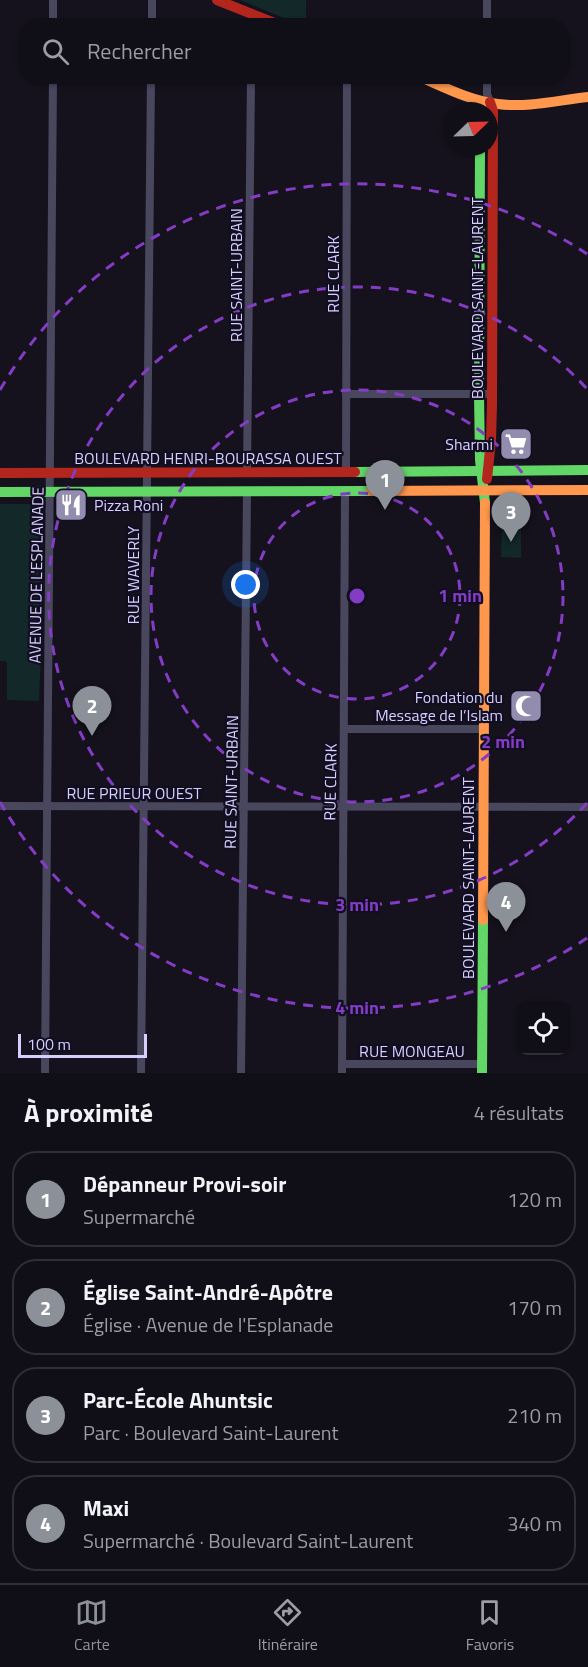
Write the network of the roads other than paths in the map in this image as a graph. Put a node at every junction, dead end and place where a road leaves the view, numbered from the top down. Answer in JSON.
{"nodes":[{"id":1,"x":53,"y":0,"type":"edge"},
{"id":2,"x":152,"y":0,"type":"edge"},
{"id":3,"x":217,"y":0,"type":"edge"},
{"id":4,"x":487,"y":0,"type":"edge"},
{"id":5,"x":53,"y":18,"type":"edge"},
{"id":6,"x":152,"y":18,"type":"edge"},
{"id":7,"x":251,"y":18,"type":"edge"},
{"id":8,"x":487,"y":18,"type":"edge"},
{"id":9,"x":53,"y":84,"type":"edge"},
{"id":10,"x":151,"y":84,"type":"edge"},
{"id":11,"x":251,"y":84,"type":"edge"},
{"id":12,"x":347,"y":84,"type":"edge"},
{"id":13,"x":439,"y":84,"type":"edge"},
{"id":14,"x":486,"y":84,"type":"edge"},
{"id":15,"x":588,"y":97,"type":"edge"},
{"id":16,"x":485,"y":102,"type":"edge"},
{"id":17,"x":498,"y":103,"type":"edge"},
{"id":18,"x":480,"y":156,"type":"edge"},
{"id":19,"x":493,"y":156,"type":"edge"},
{"id":20,"x":346,"y":394,"type":"junction"},
{"id":21,"x":479,"y":394,"type":"junction"},
{"id":22,"x":492,"y":394,"type":"junction"},
{"id":23,"x":588,"y":470,"type":"edge"},
{"id":24,"x":485,"y":471,"type":"junction"},
{"id":25,"x":346,"y":472,"type":"junction"},
{"id":26,"x":0,"y":473,"type":"edge"},
{"id":27,"x":50,"y":473,"type":"junction"},
{"id":28,"x":147,"y":473,"type":"junction"},
{"id":29,"x":248,"y":473,"type":"junction"},
{"id":30,"x":588,"y":490,"type":"edge"},
{"id":31,"x":0,"y":492,"type":"edge"},
{"id":32,"x":50,"y":492,"type":"junction"},
{"id":33,"x":147,"y":492,"type":"junction"},
{"id":34,"x":247,"y":492,"type":"junction"},
{"id":35,"x":345,"y":492,"type":"junction"},
{"id":36,"x":485,"y":495,"type":"junction"},
{"id":37,"x":344,"y":729,"type":"junction"},
{"id":38,"x":484,"y":729,"type":"junction"},
{"id":39,"x":0,"y":806,"type":"edge"},
{"id":40,"x":47,"y":806,"type":"junction"},
{"id":41,"x":144,"y":806,"type":"junction"},
{"id":42,"x":244,"y":806,"type":"junction"},
{"id":43,"x":344,"y":806,"type":"junction"},
{"id":44,"x":484,"y":807,"type":"junction"},
{"id":45,"x":588,"y":807,"type":"edge"},
{"id":46,"x":342,"y":1064,"type":"junction"},
{"id":47,"x":482,"y":1069,"type":"edge"},
{"id":48,"x":45,"y":1073,"type":"edge"},
{"id":49,"x":141,"y":1073,"type":"edge"},
{"id":50,"x":241,"y":1073,"type":"edge"},
{"id":51,"x":342,"y":1073,"type":"edge"}],
"edges":[{"from":1,"to":5,"type":"street"},
{"from":2,"to":6,"type":"street"},
{"from":3,"to":7,"type":"main road"},
{"from":4,"to":8,"type":"street"},
{"from":9,"to":27,"type":"street","name":"AVENUE DE L'ESPLANADE"},
{"from":10,"to":28,"type":"street","name":"RUE WAVERLY"},
{"from":11,"to":29,"type":"street","name":"RUE SAINT-URBAIN"},
{"from":12,"to":20,"type":"street","name":"RUE CLARK"},
{"from":13,"to":16,"type":"main road"},
{"from":14,"to":16,"type":"street","name":"BOULEVARD SAINT-LAURENT"},
{"from":15,"to":17,"type":"main road"},
{"from":18,"to":21,"type":"main road","name":"BOULEVARD SAINT-LAURENT"},
{"from":19,"to":22,"type":"main road","name":"BOULEVARD SAINT-LAURENT"},
{"from":20,"to":21,"type":"street"},
{"from":20,"to":25,"type":"street","name":"RUE CLARK"},
{"from":21,"to":22,"type":"street"},
{"from":21,"to":24,"type":"main road","name":"BOULEVARD SAINT-LAURENT"},
{"from":22,"to":24,"type":"main road","name":"BOULEVARD SAINT-LAURENT"},
{"from":23,"to":24,"type":"main road","name":"BOULEVARD HENRI-BOURASSA OUEST"},
{"from":24,"to":25,"type":"main road","name":"BOULEVARD HENRI-BOURASSA OUEST"},
{"from":24,"to":36,"type":"main road","name":"BOULEVARD SAINT-LAURENT"},
{"from":25,"to":29,"type":"main road","name":"BOULEVARD HENRI-BOURASSA OUEST"},
{"from":26,"to":27,"type":"main road","name":"BOULEVARD HENRI-BOURASSA OUEST"},
{"from":27,"to":28,"type":"main road","name":"BOULEVARD HENRI-BOURASSA OUEST"},
{"from":27,"to":32,"type":"street","name":"AVENUE DE L'ESPLANADE"},
{"from":28,"to":29,"type":"main road","name":"BOULEVARD HENRI-BOURASSA OUEST"},
{"from":28,"to":33,"type":"street","name":"RUE WAVERLY"},
{"from":30,"to":36,"type":"main road","name":"BOULEVARD HENRI-BOURASSA OUEST"},
{"from":31,"to":32,"type":"main road","name":"BOULEVARD HENRI-BOURASSA OUEST"},
{"from":32,"to":33,"type":"main road","name":"BOULEVARD HENRI-BOURASSA OUEST"},
{"from":32,"to":40,"type":"street","name":"AVENUE DE L'ESPLANADE"},
{"from":33,"to":34,"type":"main road","name":"BOULEVARD HENRI-BOURASSA OUEST"},
{"from":33,"to":41,"type":"street","name":"RUE WAVERLY"},
{"from":34,"to":35,"type":"main road","name":"BOULEVARD HENRI-BOURASSA OUEST"},
{"from":34,"to":42,"type":"street","name":"RUE SAINT-URBAIN"},
{"from":35,"to":36,"type":"main road","name":"BOULEVARD HENRI-BOURASSA OUEST"},
{"from":35,"to":37,"type":"street","name":"RUE CLARK"},
{"from":36,"to":38,"type":"main road","name":"BOULEVARD SAINT-LAURENT"},
{"from":37,"to":38,"type":"street"},
{"from":37,"to":43,"type":"street","name":"RUE CLARK"},
{"from":38,"to":44,"type":"main road","name":"BOULEVARD SAINT-LAURENT"},
{"from":39,"to":40,"type":"street","name":"RUE PRIEUR OUEST"},
{"from":40,"to":41,"type":"street","name":"RUE PRIEUR OUEST"},
{"from":40,"to":48,"type":"street","name":"AVENUE DE L'ESPLANADE"},
{"from":41,"to":42,"type":"street","name":"RUE PRIEUR OUEST"},
{"from":41,"to":49,"type":"street","name":"RUE WAVERLY"},
{"from":42,"to":43,"type":"street","name":"RUE PRIEUR OUEST"},
{"from":42,"to":50,"type":"street","name":"RUE SAINT-URBAIN"},
{"from":43,"to":44,"type":"street","name":"RUE PRIEUR OUEST"},
{"from":43,"to":46,"type":"street","name":"RUE CLARK"},
{"from":44,"to":45,"type":"street","name":"RUE PRIEUR OUEST"},
{"from":44,"to":47,"type":"main road","name":"BOULEVARD SAINT-LAURENT"},
{"from":46,"to":47,"type":"street","name":"RUE MONGEAU"},
{"from":46,"to":51,"type":"street","name":"RUE CLARK"}]}
